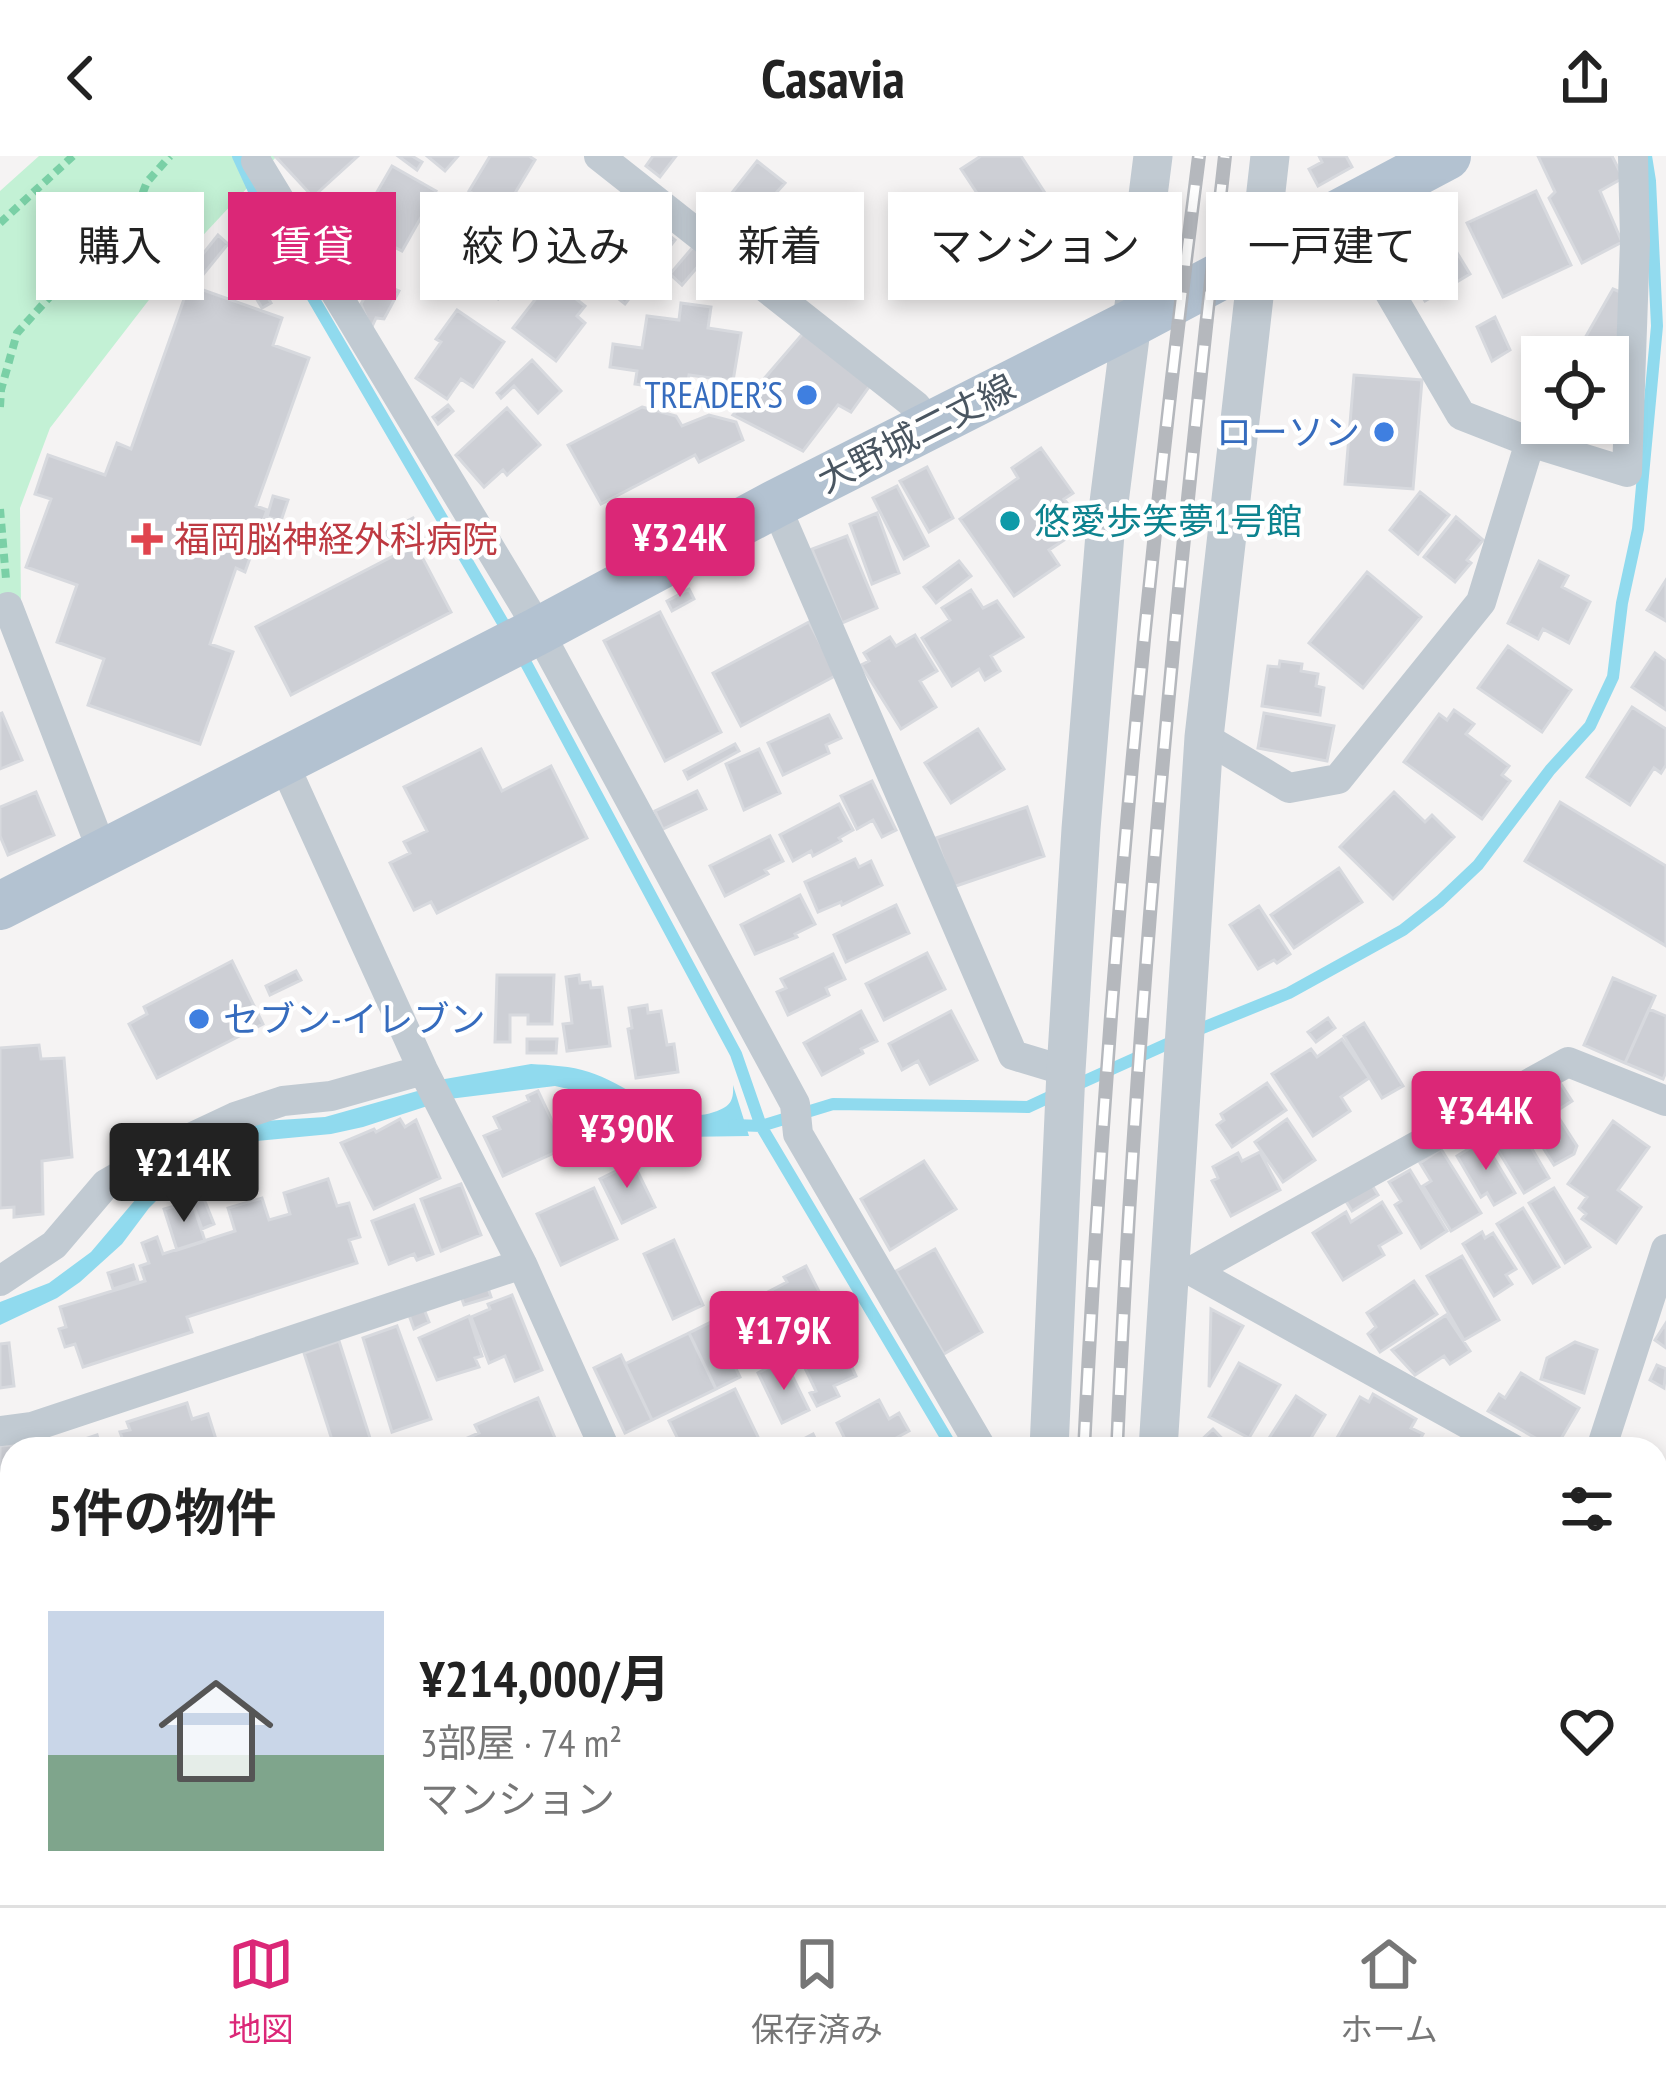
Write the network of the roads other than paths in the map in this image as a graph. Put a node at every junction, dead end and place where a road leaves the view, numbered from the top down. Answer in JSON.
{"nodes":[{"id":1,"x":599,"y":156,"type":"edge"},
{"id":2,"x":1153,"y":156,"type":"edge"},
{"id":3,"x":1270,"y":156,"type":"edge"},
{"id":4,"x":1447,"y":156,"type":"edge"},
{"id":5,"x":1634,"y":156,"type":"edge"},
{"id":6,"x":256,"y":161,"type":"dead end"},
{"id":7,"x":1267,"y":192,"type":"edge"},
{"id":8,"x":1378,"y":192,"type":"edge"},
{"id":9,"x":1206,"y":284,"type":"edge"},
{"id":10,"x":1256,"y":300,"type":"edge"},
{"id":11,"x":1394,"y":300,"type":"edge"},
{"id":12,"x":1132,"y":323,"type":"junction"},
{"id":13,"x":1629,"y":414,"type":"edge"},
{"id":14,"x":932,"y":426,"type":"junction"},
{"id":15,"x":1521,"y":438,"type":"edge"},
{"id":16,"x":1529,"y":444,"type":"edge"},
{"id":17,"x":1536,"y":444,"type":"edge"},
{"id":18,"x":1628,"y":444,"type":"edge"},
{"id":19,"x":775,"y":504,"type":"junction"},
{"id":20,"x":8,"y":607,"type":"dead end"},
{"id":21,"x":538,"y":631,"type":"junction"},
{"id":22,"x":1204,"y":737,"type":"junction"},
{"id":23,"x":283,"y":762,"type":"junction"},
{"id":24,"x":103,"y":854,"type":"junction"},
{"id":25,"x":0,"y":906,"type":"edge"},
{"id":26,"x":423,"y":1070,"type":"junction"},
{"id":27,"x":1066,"y":1071,"type":"junction"},
{"id":28,"x":1666,"y":1101,"type":"edge"},
{"id":29,"x":1666,"y":1249,"type":"edge"},
{"id":30,"x":522,"y":1264,"type":"junction"},
{"id":31,"x":1180,"y":1271,"type":"junction"},
{"id":32,"x":0,"y":1281,"type":"edge"},
{"id":33,"x":36,"y":1437,"type":"edge"},
{"id":34,"x":600,"y":1437,"type":"edge"},
{"id":35,"x":975,"y":1437,"type":"edge"},
{"id":36,"x":1050,"y":1437,"type":"edge"},
{"id":37,"x":1159,"y":1437,"type":"edge"},
{"id":38,"x":1491,"y":1437,"type":"edge"},
{"id":39,"x":1604,"y":1437,"type":"edge"}],
"edges":[{"from":1,"to":14,"type":"street"},
{"from":2,"to":12,"type":"street"},
{"from":3,"to":7,"type":"street"},
{"from":4,"to":8,"type":"main road","name":"大野城二丈線"},
{"from":5,"to":13,"type":"street"},
{"from":6,"to":21,"type":"street"},
{"from":9,"to":12,"type":"main road","name":"大野城二丈線"},
{"from":10,"to":22,"type":"street"},
{"from":11,"to":15,"type":"street"},
{"from":12,"to":14,"type":"main road","name":"大野城二丈線"},
{"from":12,"to":27,"type":"street"},
{"from":14,"to":19,"type":"main road","name":"大野城二丈線"},
{"from":16,"to":22,"type":"street"},
{"from":17,"to":18,"type":"street"},
{"from":19,"to":21,"type":"main road","name":"大野城二丈線"},
{"from":19,"to":27,"type":"street"},
{"from":20,"to":24,"type":"street"},
{"from":21,"to":23,"type":"main road","name":"大野城二丈線"},
{"from":21,"to":35,"type":"street"},
{"from":22,"to":31,"type":"street"},
{"from":23,"to":24,"type":"main road","name":"大野城二丈線"},
{"from":23,"to":26,"type":"street"},
{"from":24,"to":25,"type":"main road","name":"大野城二丈線"},
{"from":26,"to":30,"type":"street"},
{"from":26,"to":32,"type":"street"},
{"from":27,"to":36,"type":"street"},
{"from":28,"to":31,"type":"street"},
{"from":29,"to":39,"type":"street"},
{"from":30,"to":33,"type":"street"},
{"from":30,"to":34,"type":"street"},
{"from":31,"to":37,"type":"street"},
{"from":31,"to":38,"type":"street"}]}
